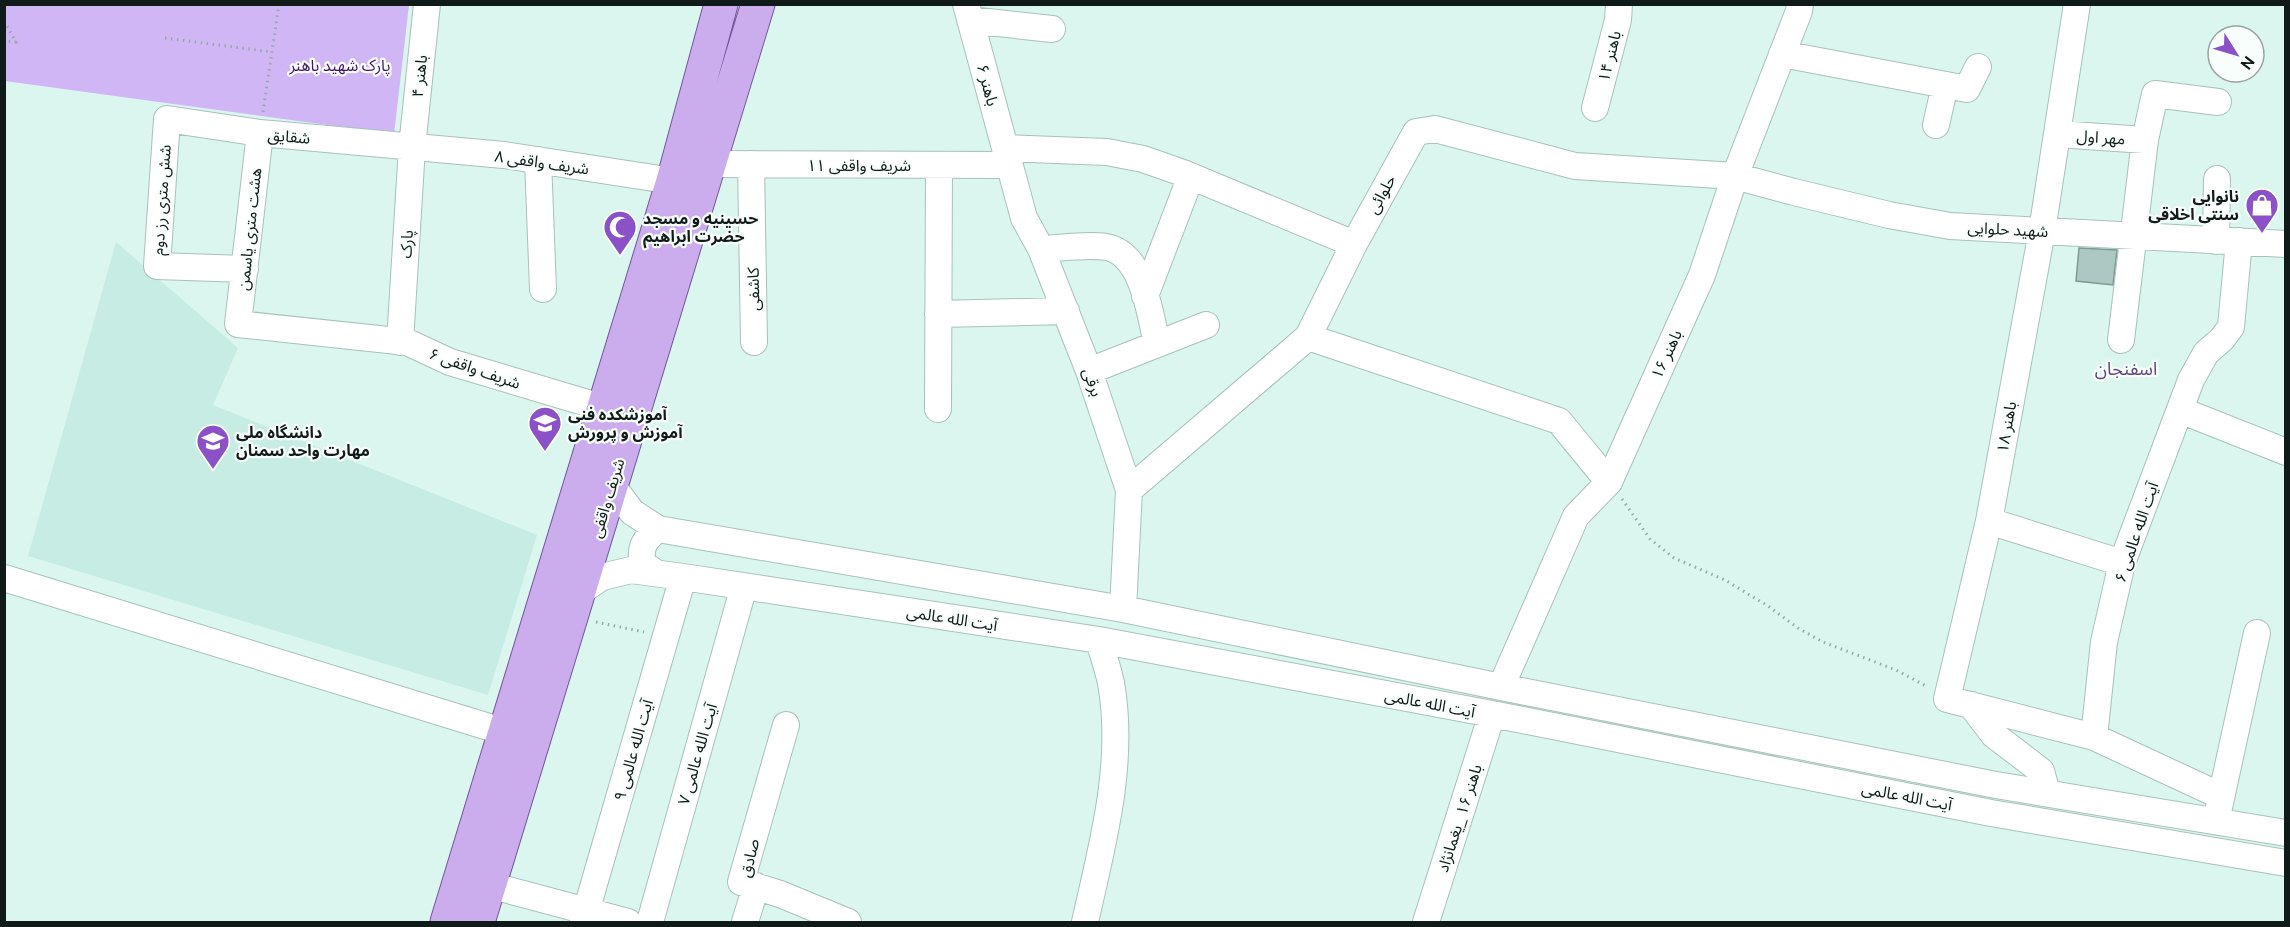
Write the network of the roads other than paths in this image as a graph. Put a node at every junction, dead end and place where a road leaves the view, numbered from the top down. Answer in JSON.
{"nodes":[{"id":1,"x":427,"y":4,"type":"edge"},
{"id":2,"x":721,"y":4,"type":"edge"},
{"id":3,"x":758,"y":4,"type":"edge"},
{"id":4,"x":1619,"y":4,"type":"edge"},
{"id":5,"x":1800,"y":4,"type":"edge"},
{"id":6,"x":2078,"y":4,"type":"edge"},
{"id":7,"x":968,"y":12,"type":"edge"},
{"id":8,"x":1052,"y":29,"type":"dead end"},
{"id":9,"x":1782,"y":54,"type":"junction"},
{"id":10,"x":1978,"y":68,"type":"dead end"},
{"id":11,"x":1945,"y":85,"type":"junction"},
{"id":12,"x":2218,"y":102,"type":"dead end"},
{"id":13,"x":1596,"y":108,"type":"dead end"},
{"id":14,"x":168,"y":119,"type":"joint"},
{"id":15,"x":1936,"y":125,"type":"dead end"},
{"id":16,"x":260,"y":133,"type":"junction"},
{"id":17,"x":2057,"y":134,"type":"junction"},
{"id":18,"x":2145,"y":140,"type":"junction"},
{"id":19,"x":412,"y":147,"type":"junction"},
{"id":20,"x":1008,"y":157,"type":"junction"},
{"id":21,"x":538,"y":160,"type":"junction"},
{"id":22,"x":708,"y":164,"type":"junction"},
{"id":23,"x":751,"y":164,"type":"junction"},
{"id":24,"x":939,"y":165,"type":"junction"},
{"id":25,"x":1191,"y":176,"type":"junction"},
{"id":26,"x":1735,"y":176,"type":"junction"},
{"id":27,"x":2217,"y":180,"type":"dead end"},
{"id":28,"x":673,"y":181,"type":"junction"},
{"id":29,"x":2042,"y":231,"type":"junction"},
{"id":30,"x":2134,"y":236,"type":"junction"},
{"id":31,"x":2227,"y":241,"type":"junction"},
{"id":32,"x":1354,"y":244,"type":"junction"},
{"id":33,"x":2286,"y":244,"type":"edge"},
{"id":34,"x":1041,"y":249,"type":"junction"},
{"id":35,"x":244,"y":269,"type":"junction"},
{"id":36,"x":543,"y":289,"type":"dead end"},
{"id":37,"x":1145,"y":297,"type":"junction"},
{"id":38,"x":1066,"y":311,"type":"junction"},
{"id":39,"x":938,"y":314,"type":"junction"},
{"id":40,"x":238,"y":324,"type":"joint"},
{"id":41,"x":1206,"y":325,"type":"dead end"},
{"id":42,"x":1308,"y":337,"type":"junction"},
{"id":43,"x":2121,"y":340,"type":"dead end"},
{"id":44,"x":400,"y":342,"type":"junction"},
{"id":45,"x":754,"y":342,"type":"dead end"},
{"id":46,"x":1157,"y":344,"type":"junction"},
{"id":47,"x":1089,"y":371,"type":"junction"},
{"id":48,"x":604,"y":408,"type":"junction"},
{"id":49,"x":938,"y":409,"type":"dead end"},
{"id":50,"x":2180,"y":410,"type":"junction"},
{"id":51,"x":2286,"y":452,"type":"edge"},
{"id":52,"x":1609,"y":482,"type":"junction"},
{"id":53,"x":611,"y":484,"type":"junction"},
{"id":54,"x":1129,"y":490,"type":"junction"},
{"id":55,"x":1989,"y":520,"type":"junction"},
{"id":56,"x":658,"y":529,"type":"junction"},
{"id":57,"x":2122,"y":563,"type":"junction"},
{"id":58,"x":656,"y":573,"type":"junction"},
{"id":59,"x":683,"y":577,"type":"junction"},
{"id":60,"x":4,"y":579,"type":"edge"},
{"id":61,"x":744,"y":586,"type":"junction"},
{"id":62,"x":574,"y":605,"type":"junction"},
{"id":63,"x":1123,"y":609,"type":"junction"},
{"id":64,"x":2257,"y":633,"type":"dead end"},
{"id":65,"x":1099,"y":640,"type":"junction"},
{"id":66,"x":1501,"y":687,"type":"junction"},
{"id":67,"x":1959,"y":702,"type":"junction"},
{"id":68,"x":1492,"y":714,"type":"junction"},
{"id":69,"x":786,"y":725,"type":"dead end"},
{"id":70,"x":505,"y":732,"type":"junction"},
{"id":71,"x":2094,"y":736,"type":"junction"},
{"id":72,"x":1996,"y":786,"type":"junction"},
{"id":73,"x":2048,"y":793,"type":"junction"},
{"id":74,"x":2221,"y":796,"type":"junction"},
{"id":75,"x":1991,"y":813,"type":"junction"},
{"id":76,"x":2215,"y":822,"type":"junction"},
{"id":77,"x":2286,"y":833,"type":"edge"},
{"id":78,"x":2286,"y":864,"type":"edge"},
{"id":79,"x":489,"y":885,"type":"junction"},
{"id":80,"x":756,"y":886,"type":"junction"},
{"id":81,"x":585,"y":917,"type":"edge"},
{"id":82,"x":447,"y":922,"type":"edge"},
{"id":83,"x":478,"y":922,"type":"edge"},
{"id":84,"x":628,"y":922,"type":"edge"},
{"id":85,"x":650,"y":922,"type":"edge"},
{"id":86,"x":745,"y":922,"type":"edge"},
{"id":87,"x":844,"y":922,"type":"edge"},
{"id":88,"x":1085,"y":922,"type":"edge"},
{"id":89,"x":1426,"y":922,"type":"edge"}],
"edges":[{"from":1,"to":19,"type":"street","name":"باهنر ۴"},
{"from":2,"to":28,"type":"main road","name":"شریف واقفی"},
{"from":3,"to":22,"type":"main road","name":"شریف واقفی"},
{"from":4,"to":13,"type":"street","name":"باهنر ۱۴"},
{"from":5,"to":9,"type":"street","name":"باهنر ۱۶"},
{"from":6,"to":17,"type":"street","name":"باهنر ۱۸"},
{"from":7,"to":8,"type":"street"},
{"from":7,"to":20,"type":"street","name":"باهنر ۶"},
{"from":9,"to":11,"type":"street"},
{"from":9,"to":26,"type":"street","name":"باهنر ۱۶"},
{"from":10,"to":11,"type":"street"},
{"from":11,"to":15,"type":"street"},
{"from":12,"to":18,"type":"street"},
{"from":14,"to":16,"type":"street","name":"شقایق"},
{"from":14,"to":35,"type":"street","name":"شش متری رز دوم"},
{"from":16,"to":19,"type":"street","name":"شقایق"},
{"from":16,"to":35,"type":"street","name":"هشت متری یاسمن"},
{"from":17,"to":18,"type":"street","name":"مهر اول"},
{"from":17,"to":29,"type":"street","name":"باهنر ۱۸"},
{"from":18,"to":30,"type":"street"},
{"from":19,"to":21,"type":"street","name":"شریف واقفی ۸"},
{"from":19,"to":44,"type":"street","name":"پارک"},
{"from":20,"to":24,"type":"street","name":"شریف واقفی ۱۱"},
{"from":20,"to":25,"type":"street","name":"شریف واقفی ۱۱"},
{"from":20,"to":34,"type":"street","name":"برقی"},
{"from":21,"to":28,"type":"street","name":"شریف واقفی ۸"},
{"from":21,"to":36,"type":"street"},
{"from":22,"to":23,"type":"street","name":"شریف واقفی ۱۱"},
{"from":22,"to":53,"type":"main road","name":"شریف واقفی"},
{"from":23,"to":24,"type":"street","name":"شریف واقفی ۱۱"},
{"from":23,"to":45,"type":"street","name":"کاشفی"},
{"from":24,"to":39,"type":"street"},
{"from":25,"to":32,"type":"street","name":"شریف واقفی ۱۱"},
{"from":25,"to":37,"type":"street"},
{"from":26,"to":29,"type":"street","name":"شهید حلوایی"},
{"from":26,"to":32,"type":"street","name":"حلوائی"},
{"from":26,"to":52,"type":"street","name":"باهنر ۱۶"},
{"from":27,"to":31,"type":"street","name":"آیت الله عالمی ۶"},
{"from":28,"to":48,"type":"main road","name":"شریف واقفی"},
{"from":29,"to":30,"type":"street","name":"شهید حلوایی"},
{"from":29,"to":55,"type":"street","name":"باهنر ۱۸"},
{"from":30,"to":31,"type":"street","name":"شهید حلوایی"},
{"from":30,"to":43,"type":"street"},
{"from":31,"to":33,"type":"street","name":"شهید حلوایی"},
{"from":31,"to":50,"type":"street","name":"آیت الله عالمی ۶"},
{"from":32,"to":42,"type":"street","name":"حلوائی"},
{"from":34,"to":37,"type":"street"},
{"from":34,"to":38,"type":"street","name":"برقی"},
{"from":35,"to":40,"type":"street","name":"هشت متری یاسمن"},
{"from":37,"to":46,"type":"street"},
{"from":38,"to":39,"type":"street"},
{"from":38,"to":47,"type":"street","name":"برقی"},
{"from":39,"to":49,"type":"street"},
{"from":40,"to":44,"type":"street","name":"شریف واقفی ۶"},
{"from":41,"to":46,"type":"street"},
{"from":42,"to":52,"type":"street"},
{"from":42,"to":54,"type":"street","name":"حلوائی"},
{"from":44,"to":48,"type":"street","name":"شریف واقفی ۶"},
{"from":46,"to":47,"type":"street"},
{"from":47,"to":54,"type":"street","name":"برقی"},
{"from":48,"to":70,"type":"main road","name":"شریف واقفی"},
{"from":50,"to":51,"type":"street"},
{"from":50,"to":57,"type":"street","name":"آیت الله عالمی ۶"},
{"from":52,"to":66,"type":"street","name":"باهنر ۱۶"},
{"from":53,"to":56,"type":"street","name":"آیت الله عالمی"},
{"from":53,"to":62,"type":"main road","name":"شریف واقفی"},
{"from":54,"to":63,"type":"street","name":"برقی"},
{"from":55,"to":57,"type":"street"},
{"from":55,"to":67,"type":"street","name":"باهنر ۱۸"},
{"from":56,"to":58,"type":"street"},
{"from":56,"to":63,"type":"street","name":"آیت الله عالمی"},
{"from":57,"to":71,"type":"street","name":"آیت الله عالمی ۶"},
{"from":58,"to":59,"type":"street","name":"آیت الله عالمی"},
{"from":58,"to":62,"type":"street","name":"آیت الله عالمی"},
{"from":59,"to":61,"type":"street","name":"آیت الله عالمی"},
{"from":59,"to":81,"type":"street","name":"آیت الله عالمی ۹"},
{"from":60,"to":70,"type":"street"},
{"from":61,"to":65,"type":"street","name":"آیت الله عالمی"},
{"from":61,"to":85,"type":"street","name":"آیت الله عالمی ۷"},
{"from":62,"to":79,"type":"main road","name":"شریف واقفی"},
{"from":63,"to":66,"type":"street","name":"آیت الله عالمی"},
{"from":64,"to":74,"type":"street"},
{"from":65,"to":68,"type":"street","name":"آیت الله عالمی"},
{"from":65,"to":88,"type":"street"},
{"from":66,"to":72,"type":"street","name":"آیت الله عالمی"},
{"from":67,"to":71,"type":"street"},
{"from":67,"to":73,"type":"street"},
{"from":68,"to":75,"type":"street","name":"آیت الله عالمی"},
{"from":68,"to":89,"type":"street","name":"باهنر ۱۶ _یغمانژاد"},
{"from":69,"to":80,"type":"street","name":"صادق"},
{"from":70,"to":82,"type":"main road","name":"شریف واقفی"},
{"from":71,"to":74,"type":"street"},
{"from":72,"to":73,"type":"street","name":"آیت الله عالمی"},
{"from":72,"to":75,"type":"street"},
{"from":73,"to":76,"type":"street","name":"آیت الله عالمی"},
{"from":74,"to":76,"type":"street"},
{"from":75,"to":78,"type":"street","name":"آیت الله عالمی"},
{"from":76,"to":77,"type":"street","name":"آیت الله عالمی"},
{"from":79,"to":81,"type":"street"},
{"from":79,"to":83,"type":"main road","name":"شریف واقفی"},
{"from":80,"to":86,"type":"street"},
{"from":80,"to":87,"type":"street","name":"صادق"},
{"from":81,"to":84,"type":"street"}]}
